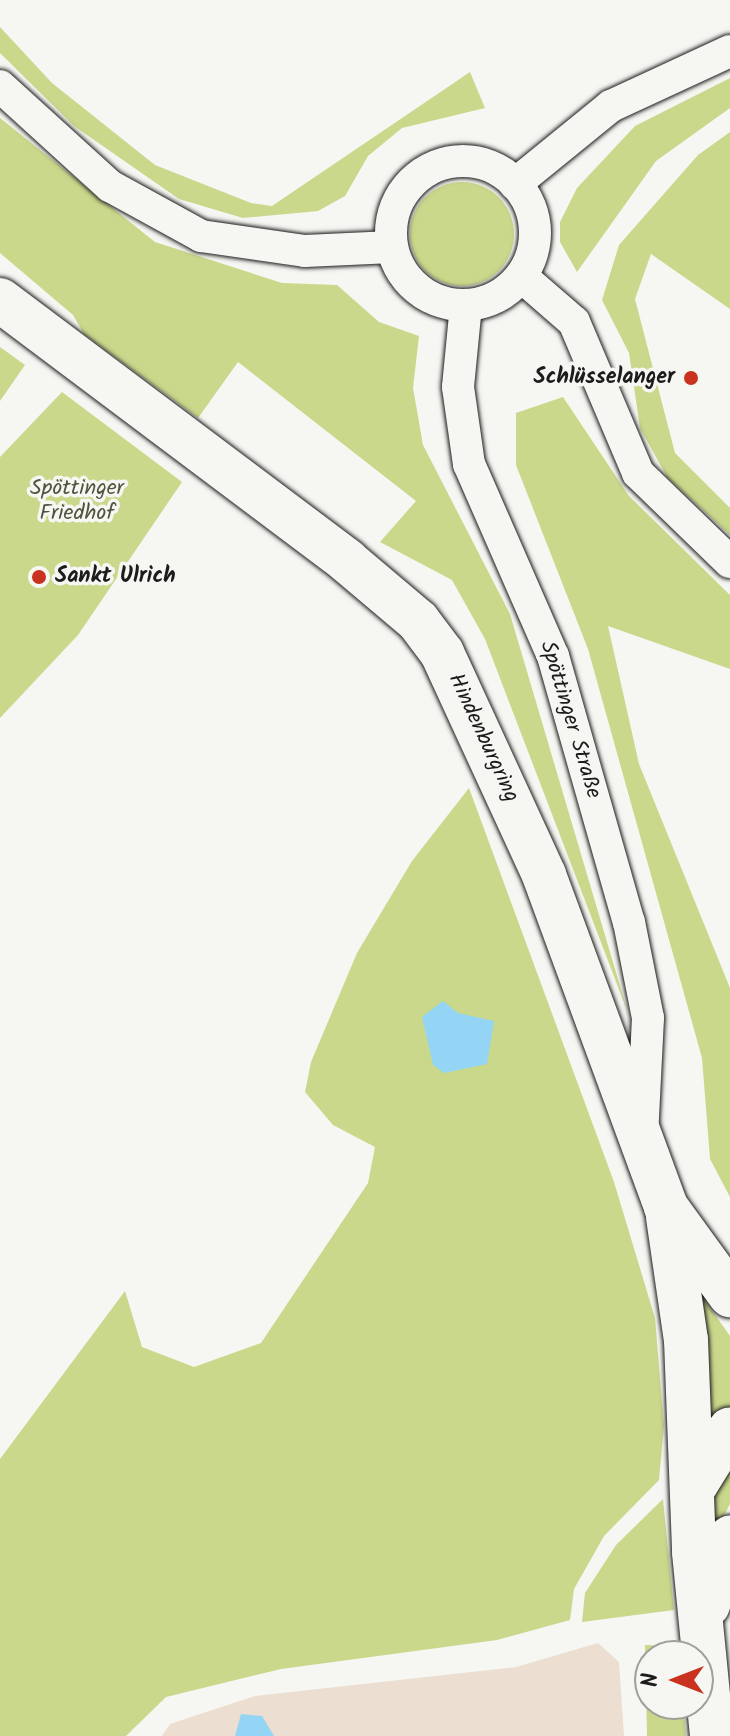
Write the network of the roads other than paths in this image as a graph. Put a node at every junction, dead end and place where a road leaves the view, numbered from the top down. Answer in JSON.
{"nodes":[{"id":1,"x":730,"y":51,"type":"edge"},
{"id":2,"x":0,"y":86,"type":"edge"},
{"id":3,"x":515,"y":184,"type":"junction"},
{"id":4,"x":392,"y":247,"type":"junction"},
{"id":5,"x":521,"y":276,"type":"junction"},
{"id":6,"x":0,"y":300,"type":"edge"},
{"id":7,"x":466,"y":305,"type":"junction"},
{"id":8,"x":730,"y":562,"type":"edge"},
{"id":9,"x":641,"y":1146,"type":"junction"},
{"id":10,"x":666,"y":1207,"type":"junction"},
{"id":11,"x":730,"y":1295,"type":"edge"},
{"id":12,"x":730,"y":1429,"type":"edge"},
{"id":13,"x":692,"y":1491,"type":"junction"},
{"id":14,"x":730,"y":1538,"type":"edge"},
{"id":15,"x":703,"y":1640,"type":"edge"},
{"id":16,"x":705,"y":1640,"type":"edge"}],
"edges":[{"from":1,"to":3,"type":"street"},
{"from":2,"to":4,"type":"street"},
{"from":3,"to":4,"type":"street"},
{"from":3,"to":5,"type":"street"},
{"from":4,"to":7,"type":"street"},
{"from":5,"to":7,"type":"street"},
{"from":5,"to":8,"type":"street"},
{"from":6,"to":9,"type":"main road","name":"Hindenburgring"},
{"from":7,"to":9,"type":"street","name":"Spöttinger Straße"},
{"from":9,"to":10,"type":"main road","name":"Hindenburgring"},
{"from":10,"to":11,"type":"main road","name":"Hindenburgring"},
{"from":10,"to":13,"type":"main road"},
{"from":12,"to":13,"type":"main road"},
{"from":13,"to":15,"type":"main road"},
{"from":14,"to":16,"type":"main road"}]}
